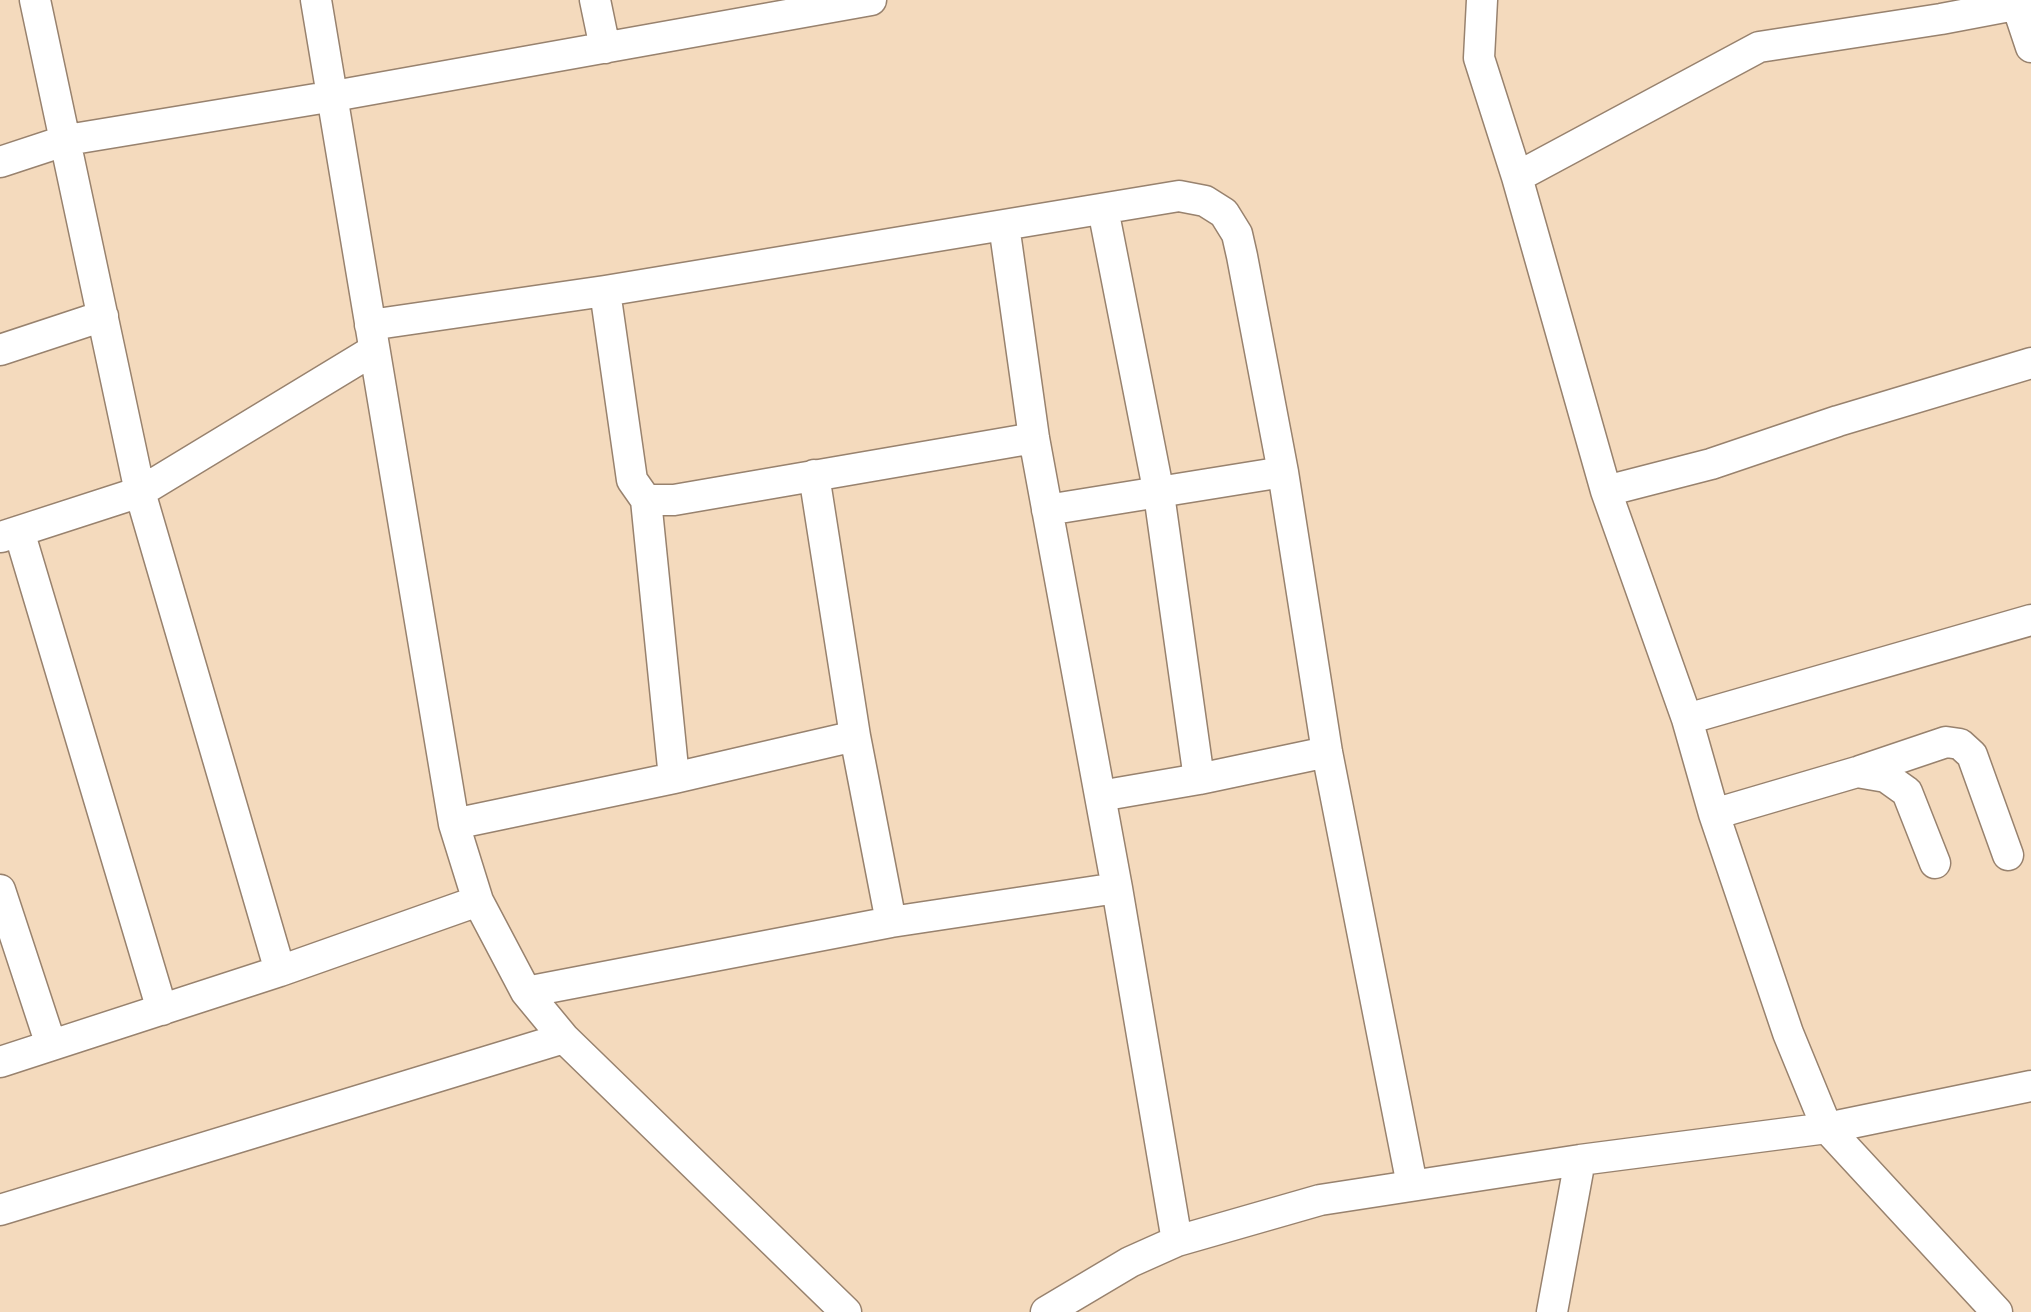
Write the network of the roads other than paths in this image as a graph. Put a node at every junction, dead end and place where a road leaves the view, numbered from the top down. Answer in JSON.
{"nodes":[{"id":1,"x":35,"y":0,"type":"edge"},
{"id":2,"x":316,"y":0,"type":"edge"},
{"id":3,"x":595,"y":0,"type":"edge"},
{"id":4,"x":871,"y":0,"type":"edge"},
{"id":5,"x":1485,"y":3,"type":"edge"},
{"id":6,"x":2024,"y":4,"type":"edge"},
{"id":7,"x":1902,"y":12,"type":"edge"},
{"id":8,"x":2031,"y":47,"type":"edge"},
{"id":9,"x":604,"y":48,"type":"junction"},
{"id":10,"x":334,"y":96,"type":"junction"},
{"id":11,"x":66,"y":140,"type":"junction"},
{"id":12,"x":0,"y":162,"type":"edge"},
{"id":13,"x":1517,"y":177,"type":"junction"},
{"id":14,"x":1103,"y":209,"type":"junction"},
{"id":15,"x":1004,"y":225,"type":"junction"},
{"id":16,"x":604,"y":291,"type":"junction"},
{"id":17,"x":103,"y":316,"type":"junction"},
{"id":18,"x":372,"y":338,"type":"junction"},
{"id":19,"x":0,"y":350,"type":"edge"},
{"id":20,"x":2031,"y":363,"type":"edge"},
{"id":21,"x":1034,"y":438,"type":"junction"},
{"id":22,"x":1283,"y":472,"type":"junction"},
{"id":23,"x":814,"y":475,"type":"junction"},
{"id":24,"x":1606,"y":491,"type":"junction"},
{"id":25,"x":140,"y":492,"type":"junction"},
{"id":26,"x":1159,"y":494,"type":"junction"},
{"id":27,"x":646,"y":500,"type":"junction"},
{"id":28,"x":1047,"y":510,"type":"junction"},
{"id":29,"x":10,"y":534,"type":"edge"},
{"id":30,"x":2031,"y":620,"type":"edge"},
{"id":31,"x":1687,"y":719,"type":"junction"},
{"id":32,"x":855,"y":736,"type":"junction"},
{"id":33,"x":1327,"y":752,"type":"junction"},
{"id":34,"x":1857,"y":772,"type":"junction"},
{"id":35,"x":674,"y":778,"type":"junction"},
{"id":36,"x":1199,"y":779,"type":"junction"},
{"id":37,"x":1100,"y":796,"type":"junction"},
{"id":38,"x":1714,"y":814,"type":"junction"},
{"id":39,"x":454,"y":824,"type":"junction"},
{"id":40,"x":2008,"y":855,"type":"dead end"},
{"id":41,"x":1935,"y":863,"type":"dead end"},
{"id":42,"x":1117,"y":888,"type":"junction"},
{"id":43,"x":0,"y":890,"type":"edge"},
{"id":44,"x":478,"y":901,"type":"junction"},
{"id":45,"x":891,"y":922,"type":"junction"},
{"id":46,"x":280,"y":971,"type":"junction"},
{"id":47,"x":526,"y":992,"type":"junction"},
{"id":48,"x":162,"y":1010,"type":"junction"},
{"id":49,"x":564,"y":1038,"type":"junction"},
{"id":50,"x":51,"y":1045,"type":"junction"},
{"id":51,"x":0,"y":1062,"type":"edge"},
{"id":52,"x":2031,"y":1086,"type":"edge"},
{"id":53,"x":1827,"y":1128,"type":"junction"},
{"id":54,"x":1580,"y":1160,"type":"junction"},
{"id":55,"x":1412,"y":1185,"type":"junction"},
{"id":56,"x":0,"y":1210,"type":"edge"},
{"id":57,"x":1177,"y":1241,"type":"junction"},
{"id":58,"x":846,"y":1312,"type":"edge"},
{"id":59,"x":1046,"y":1312,"type":"edge"},
{"id":60,"x":1552,"y":1312,"type":"edge"},
{"id":61,"x":1997,"y":1312,"type":"edge"}],
"edges":[{"from":1,"to":11,"type":"street"},
{"from":2,"to":10,"type":"street"},
{"from":3,"to":9,"type":"street"},
{"from":4,"to":9,"type":"street"},
{"from":5,"to":13,"type":"street"},
{"from":6,"to":7,"type":"street"},
{"from":6,"to":8,"type":"street"},
{"from":7,"to":13,"type":"street"},
{"from":9,"to":10,"type":"street"},
{"from":10,"to":11,"type":"street"},
{"from":10,"to":18,"type":"street"},
{"from":11,"to":12,"type":"street"},
{"from":11,"to":17,"type":"street"},
{"from":13,"to":24,"type":"street"},
{"from":14,"to":15,"type":"street"},
{"from":14,"to":22,"type":"street"},
{"from":14,"to":26,"type":"street"},
{"from":15,"to":16,"type":"street"},
{"from":15,"to":21,"type":"street"},
{"from":16,"to":18,"type":"street"},
{"from":16,"to":27,"type":"street"},
{"from":17,"to":19,"type":"street"},
{"from":17,"to":25,"type":"street"},
{"from":18,"to":25,"type":"street"},
{"from":18,"to":39,"type":"street"},
{"from":20,"to":24,"type":"street"},
{"from":21,"to":23,"type":"street"},
{"from":21,"to":28,"type":"street"},
{"from":22,"to":26,"type":"street"},
{"from":22,"to":33,"type":"street"},
{"from":23,"to":27,"type":"street"},
{"from":23,"to":32,"type":"street"},
{"from":24,"to":31,"type":"street"},
{"from":25,"to":29,"type":"street"},
{"from":25,"to":46,"type":"street"},
{"from":26,"to":28,"type":"street"},
{"from":26,"to":36,"type":"street"},
{"from":27,"to":35,"type":"street"},
{"from":28,"to":37,"type":"street"},
{"from":29,"to":48,"type":"street"},
{"from":30,"to":31,"type":"street"},
{"from":31,"to":38,"type":"street"},
{"from":32,"to":35,"type":"street"},
{"from":32,"to":45,"type":"street"},
{"from":33,"to":36,"type":"street"},
{"from":33,"to":55,"type":"street"},
{"from":34,"to":38,"type":"street"},
{"from":34,"to":40,"type":"street"},
{"from":34,"to":41,"type":"street"},
{"from":35,"to":39,"type":"street"},
{"from":36,"to":37,"type":"street"},
{"from":37,"to":42,"type":"street"},
{"from":38,"to":53,"type":"street"},
{"from":39,"to":44,"type":"street"},
{"from":42,"to":45,"type":"street"},
{"from":42,"to":57,"type":"street"},
{"from":43,"to":50,"type":"street"},
{"from":44,"to":46,"type":"street"},
{"from":44,"to":47,"type":"street"},
{"from":45,"to":47,"type":"street"},
{"from":46,"to":48,"type":"street"},
{"from":47,"to":49,"type":"street"},
{"from":48,"to":50,"type":"street"},
{"from":49,"to":56,"type":"street"},
{"from":49,"to":58,"type":"street"},
{"from":50,"to":51,"type":"street"},
{"from":52,"to":53,"type":"street"},
{"from":53,"to":54,"type":"street"},
{"from":53,"to":61,"type":"street"},
{"from":54,"to":55,"type":"street"},
{"from":54,"to":60,"type":"street"},
{"from":55,"to":57,"type":"street"},
{"from":57,"to":59,"type":"street"}]}
